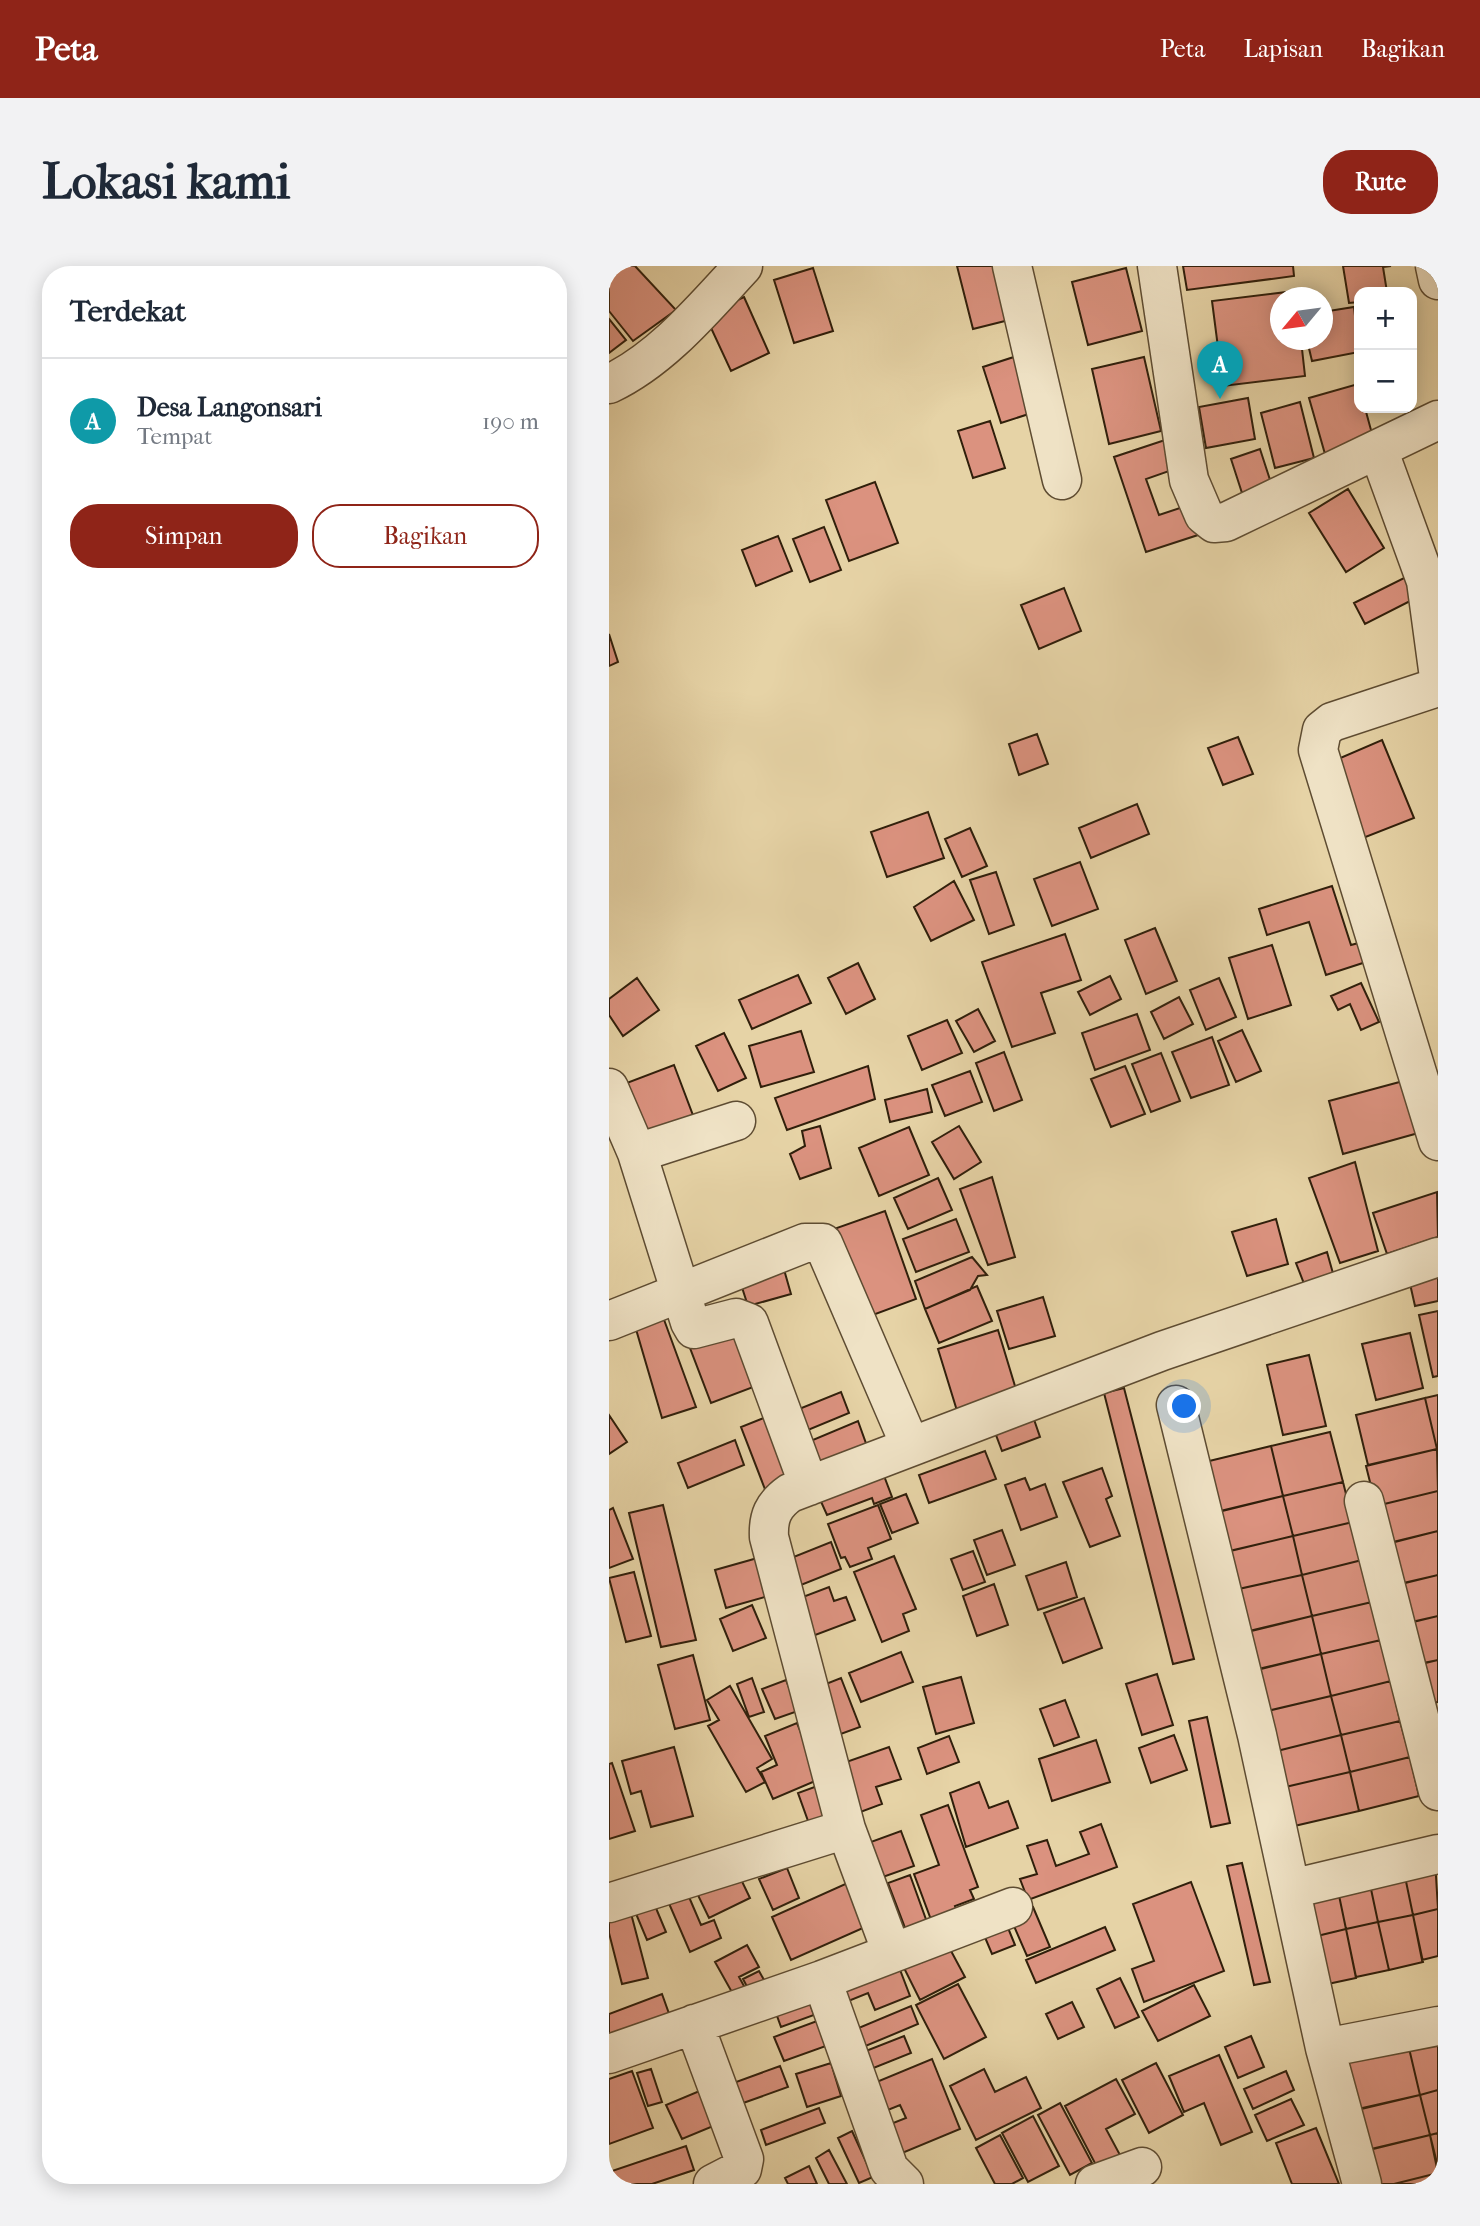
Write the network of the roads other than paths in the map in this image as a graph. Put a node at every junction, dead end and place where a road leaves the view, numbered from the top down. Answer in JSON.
{"nodes":[{"id":1,"x":743,"y":266,"type":"edge"},
{"id":2,"x":1011,"y":266,"type":"edge"},
{"id":3,"x":1157,"y":266,"type":"edge"},
{"id":4,"x":1435,"y":266,"type":"edge"},
{"id":5,"x":1438,"y":280,"type":"edge"},
{"id":6,"x":609,"y":384,"type":"edge"},
{"id":7,"x":1438,"y":420,"type":"edge"},
{"id":8,"x":1378,"y":449,"type":"junction"},
{"id":9,"x":1062,"y":480,"type":"dead end"},
{"id":10,"x":1438,"y":670,"type":"edge"},
{"id":11,"x":1438,"y":687,"type":"edge"},
{"id":12,"x":609,"y":1088,"type":"edge"},
{"id":13,"x":736,"y":1121,"type":"dead end"},
{"id":14,"x":1438,"y":1142,"type":"edge"},
{"id":15,"x":637,"y":1153,"type":"junction"},
{"id":16,"x":1438,"y":1257,"type":"edge"},
{"id":17,"x":678,"y":1292,"type":"junction"},
{"id":18,"x":609,"y":1321,"type":"edge"},
{"id":19,"x":1176,"y":1405,"type":"dead end"},
{"id":20,"x":910,"y":1446,"type":"junction"},
{"id":21,"x":809,"y":1486,"type":"junction"},
{"id":22,"x":1364,"y":1501,"type":"dead end"},
{"id":23,"x":1438,"y":1791,"type":"edge"},
{"id":24,"x":846,"y":1829,"type":"junction"},
{"id":25,"x":1438,"y":1854,"type":"edge"},
{"id":26,"x":1291,"y":1889,"type":"junction"},
{"id":27,"x":609,"y":1903,"type":"edge"},
{"id":28,"x":1013,"y":1908,"type":"dead end"},
{"id":29,"x":893,"y":1953,"type":"junction"},
{"id":30,"x":822,"y":1980,"type":"junction"},
{"id":31,"x":695,"y":2024,"type":"junction"},
{"id":32,"x":1438,"y":2026,"type":"edge"},
{"id":33,"x":1325,"y":2048,"type":"junction"},
{"id":34,"x":609,"y":2054,"type":"edge"},
{"id":35,"x":1142,"y":2167,"type":"dead end"},
{"id":36,"x":713,"y":2184,"type":"edge"},
{"id":37,"x":904,"y":2184,"type":"edge"},
{"id":38,"x":1095,"y":2184,"type":"edge"},
{"id":39,"x":1362,"y":2184,"type":"edge"}],
"edges":[{"from":1,"to":6,"type":"street"},
{"from":2,"to":9,"type":"street"},
{"from":3,"to":8,"type":"street"},
{"from":4,"to":5,"type":"street"},
{"from":7,"to":8,"type":"street"},
{"from":8,"to":10,"type":"street"},
{"from":11,"to":14,"type":"street"},
{"from":12,"to":15,"type":"street"},
{"from":13,"to":15,"type":"street"},
{"from":15,"to":17,"type":"street"},
{"from":16,"to":20,"type":"street"},
{"from":17,"to":18,"type":"street"},
{"from":17,"to":20,"type":"street"},
{"from":17,"to":21,"type":"street"},
{"from":19,"to":26,"type":"street"},
{"from":20,"to":21,"type":"street"},
{"from":21,"to":24,"type":"street"},
{"from":22,"to":23,"type":"street"},
{"from":24,"to":27,"type":"street"},
{"from":24,"to":29,"type":"street"},
{"from":25,"to":26,"type":"street"},
{"from":26,"to":33,"type":"street"},
{"from":28,"to":29,"type":"street"},
{"from":29,"to":30,"type":"street"},
{"from":30,"to":31,"type":"street"},
{"from":30,"to":37,"type":"street"},
{"from":31,"to":34,"type":"street"},
{"from":31,"to":36,"type":"street"},
{"from":32,"to":33,"type":"street"},
{"from":33,"to":39,"type":"street"},
{"from":35,"to":38,"type":"street"}]}
